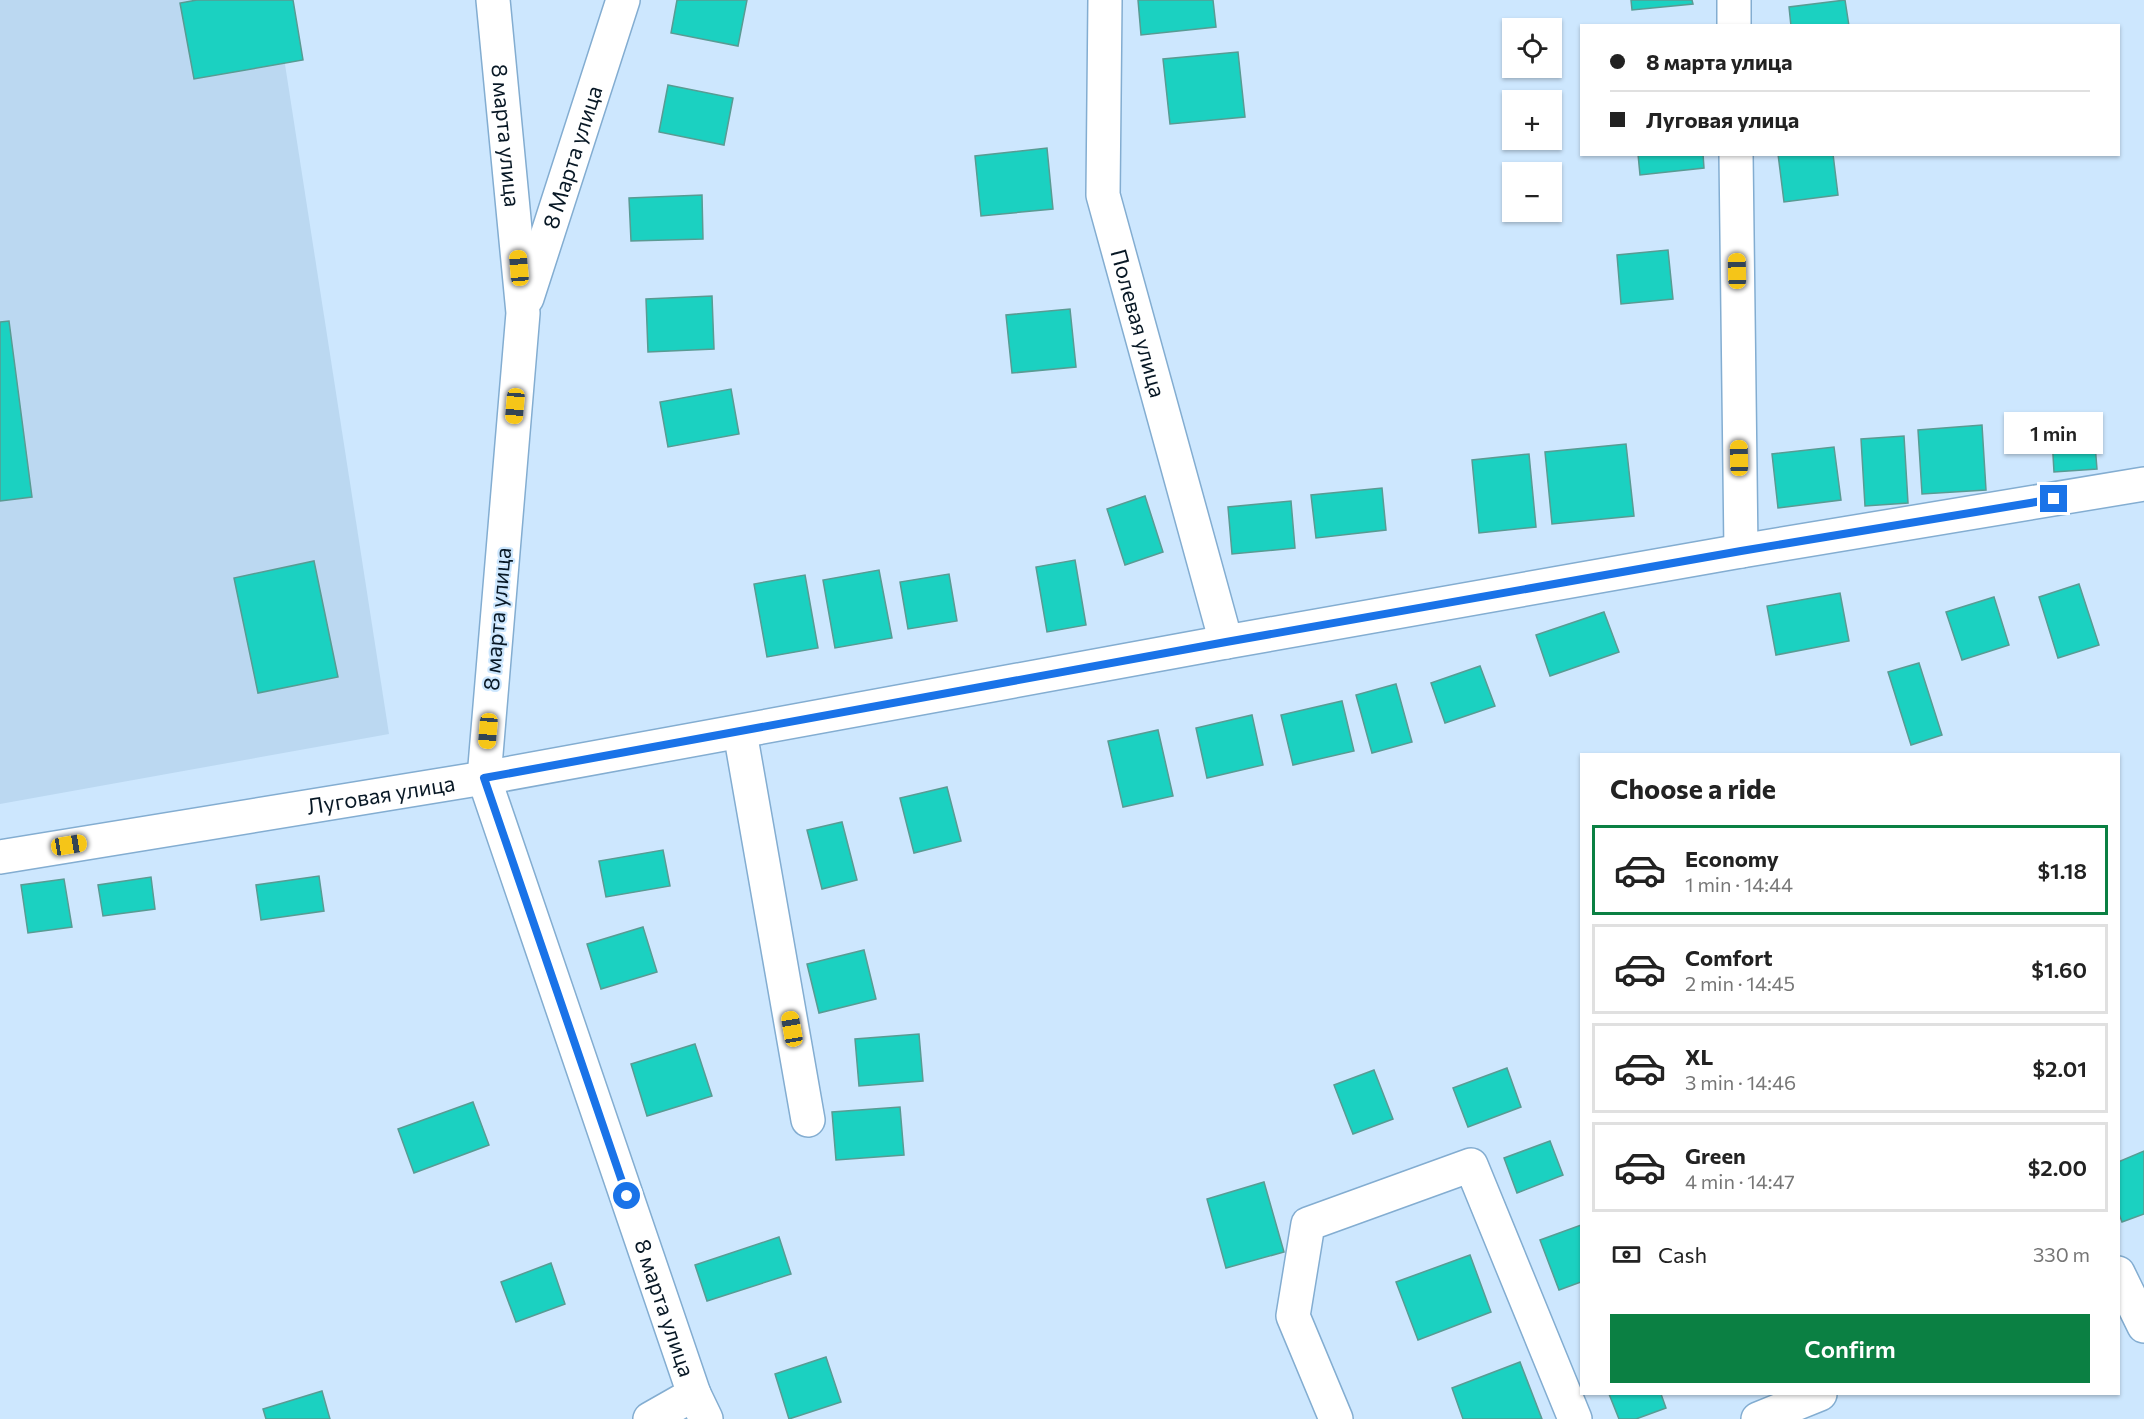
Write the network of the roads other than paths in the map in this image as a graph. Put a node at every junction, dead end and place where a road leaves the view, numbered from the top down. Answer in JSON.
{"nodes":[{"id":1,"x":493,"y":0,"type":"edge"},
{"id":2,"x":623,"y":0,"type":"edge"},
{"id":3,"x":1105,"y":0,"type":"edge"},
{"id":4,"x":1734,"y":0,"type":"edge"},
{"id":5,"x":1734,"y":24,"type":"edge"},
{"id":6,"x":1736,"y":156,"type":"edge"},
{"id":7,"x":523,"y":313,"type":"junction"},
{"id":8,"x":2144,"y":484,"type":"edge"},
{"id":9,"x":1741,"y":551,"type":"junction"},
{"id":10,"x":1226,"y":642,"type":"junction"},
{"id":11,"x":741,"y":732,"type":"junction"},
{"id":12,"x":484,"y":778,"type":"junction"},
{"id":13,"x":0,"y":856,"type":"edge"},
{"id":14,"x":808,"y":1120,"type":"dead end"},
{"id":15,"x":2120,"y":1277,"type":"edge"},
{"id":16,"x":2144,"y":1326,"type":"edge"},
{"id":17,"x":1818,"y":1395,"type":"edge"},
{"id":18,"x":700,"y":1407,"type":"edge"},
{"id":19,"x":650,"y":1419,"type":"edge"},
{"id":20,"x":1336,"y":1419,"type":"edge"},
{"id":21,"x":1575,"y":1419,"type":"edge"},
{"id":22,"x":1758,"y":1419,"type":"edge"}],
"edges":[{"from":1,"to":7,"type":"street","name":"8 марта улица"},
{"from":2,"to":7,"type":"street","name":"8 Марта улица"},
{"from":3,"to":10,"type":"street","name":"Полевая улица"},
{"from":4,"to":5,"type":"street"},
{"from":6,"to":9,"type":"street"},
{"from":7,"to":12,"type":"street","name":"8 марта улица"},
{"from":8,"to":9,"type":"street","name":"Луговая улица"},
{"from":9,"to":10,"type":"street","name":"Луговая улица"},
{"from":10,"to":11,"type":"street","name":"Луговая улица"},
{"from":11,"to":12,"type":"street","name":"Луговая улица"},
{"from":11,"to":14,"type":"street"},
{"from":12,"to":13,"type":"street","name":"Луговая улица"},
{"from":12,"to":18,"type":"street","name":"8 марта улица"},
{"from":15,"to":16,"type":"street"},
{"from":17,"to":22,"type":"street"},
{"from":18,"to":19,"type":"street"},
{"from":20,"to":21,"type":"street"}]}
